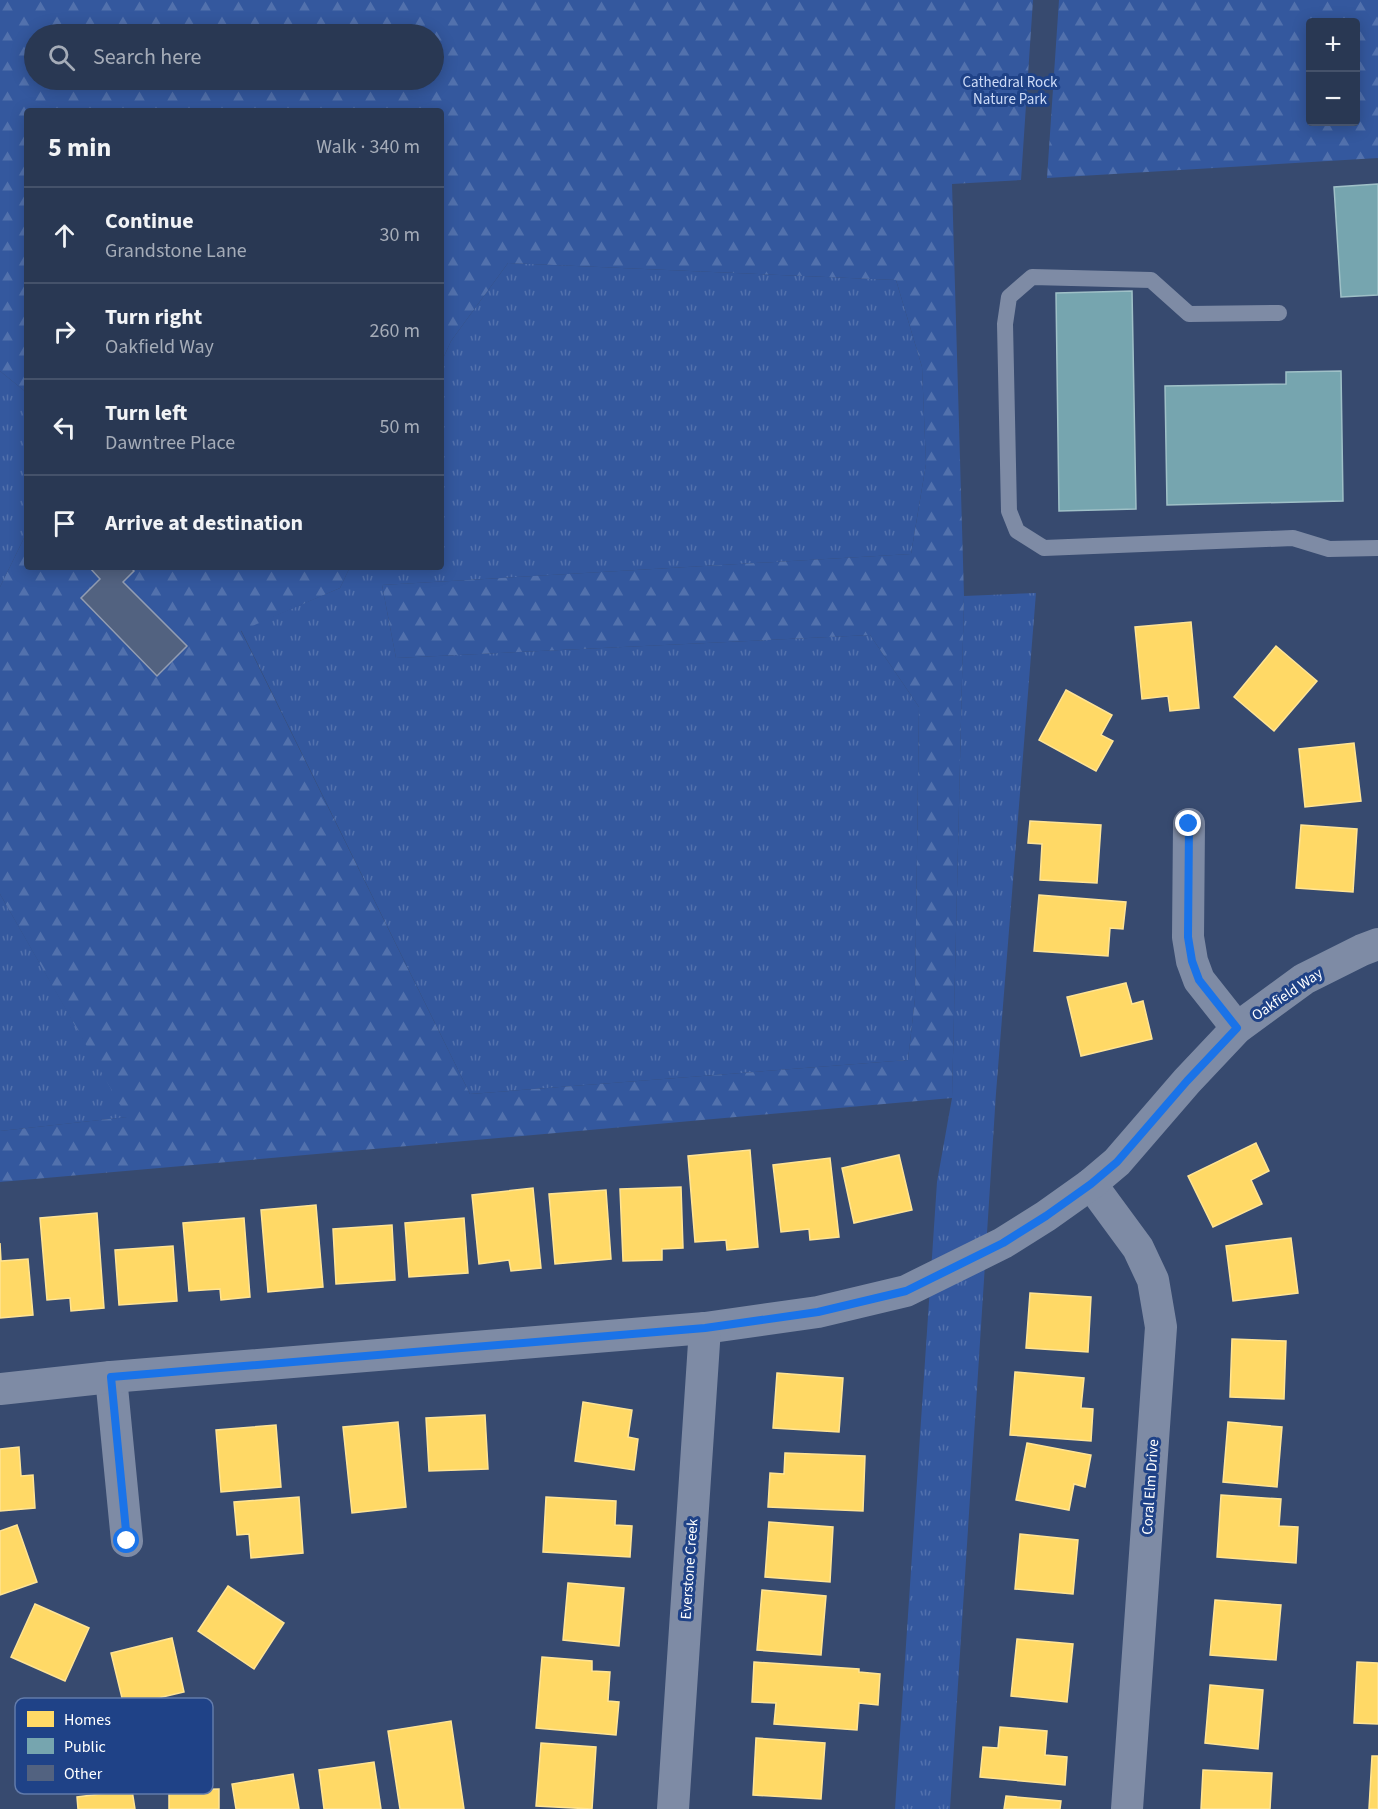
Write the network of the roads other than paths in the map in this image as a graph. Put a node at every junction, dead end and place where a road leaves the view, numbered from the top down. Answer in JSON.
{"nodes":[{"id":1,"x":1279,"y":313,"type":"dead end"},
{"id":2,"x":1378,"y":548,"type":"edge"},
{"id":3,"x":1189,"y":824,"type":"dead end"},
{"id":4,"x":1378,"y":944,"type":"edge"},
{"id":5,"x":1237,"y":1028,"type":"junction"},
{"id":6,"x":1091,"y":1184,"type":"junction"},
{"id":7,"x":705,"y":1328,"type":"junction"},
{"id":8,"x":111,"y":1377,"type":"junction"},
{"id":9,"x":0,"y":1389,"type":"edge"},
{"id":10,"x":127,"y":1541,"type":"dead end"},
{"id":11,"x":673,"y":1809,"type":"edge"},
{"id":12,"x":1127,"y":1809,"type":"edge"}],
"edges":[{"from":1,"to":2,"type":"lane"},
{"from":3,"to":5,"type":"street"},
{"from":4,"to":5,"type":"street","name":"Oakfield Way"},
{"from":5,"to":6,"type":"street","name":"Oakfield Way"},
{"from":6,"to":7,"type":"street","name":"Oakfield Way"},
{"from":6,"to":12,"type":"street","name":"Coral Elm Drive"},
{"from":7,"to":8,"type":"street","name":"Oakfield Way"},
{"from":7,"to":11,"type":"street","name":"Everstone Creek"},
{"from":8,"to":9,"type":"street","name":"Oakfield Way"},
{"from":8,"to":10,"type":"street"}]}
